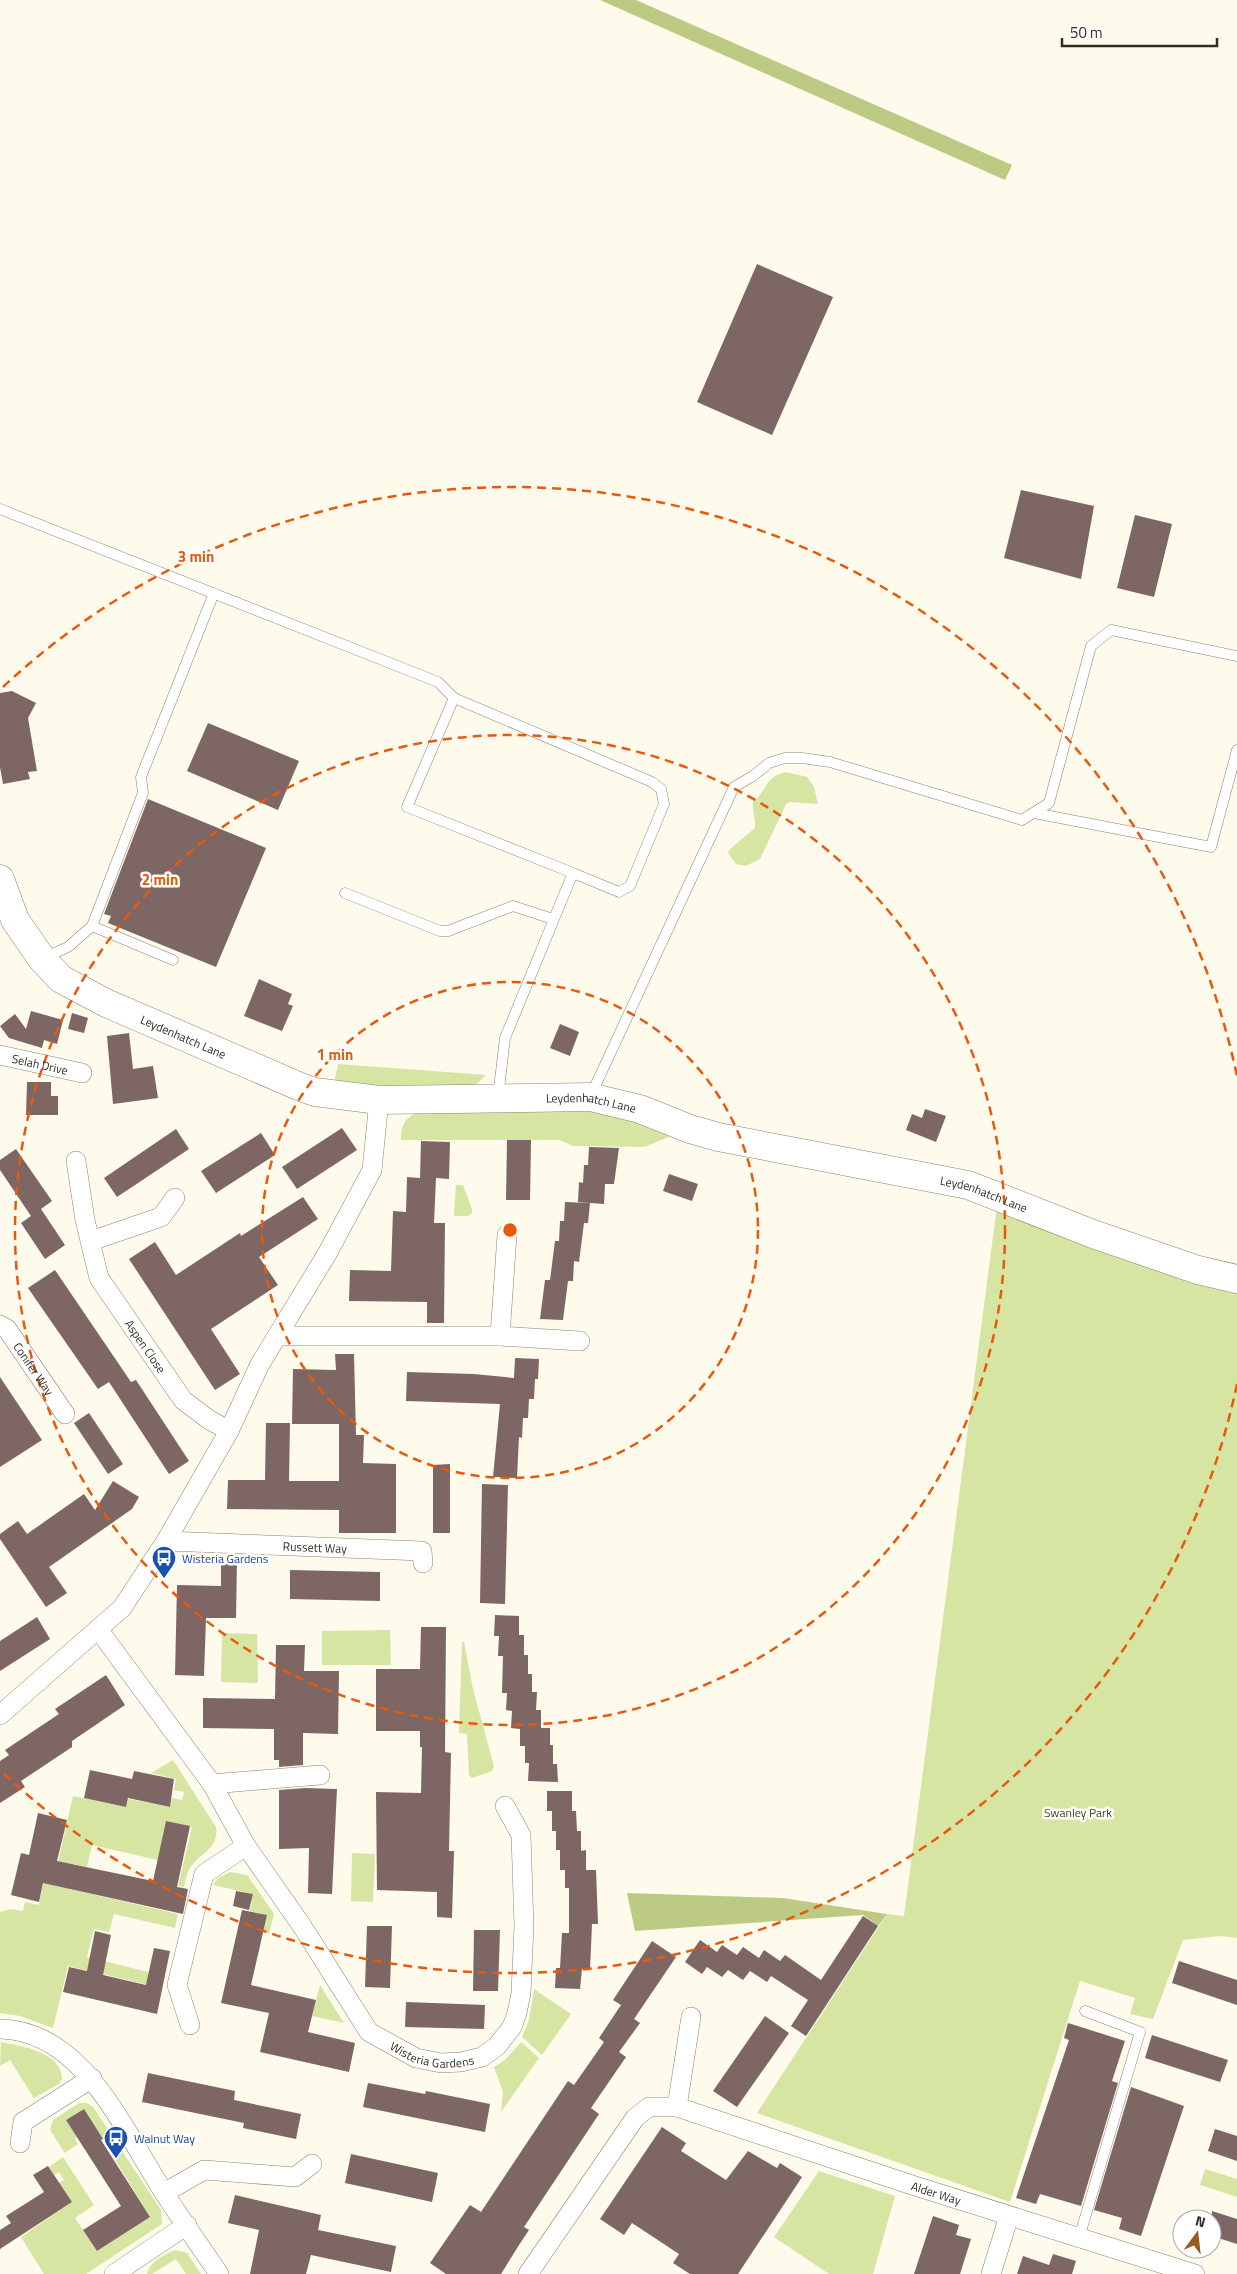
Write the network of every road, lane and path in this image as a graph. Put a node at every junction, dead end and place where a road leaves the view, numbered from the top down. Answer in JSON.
{"nodes":[{"id":1,"x":0,"y":509,"type":"edge"},
{"id":2,"x":214,"y":593,"type":"junction"},
{"id":3,"x":1237,"y":656,"type":"edge"},
{"id":4,"x":454,"y":698,"type":"junction"},
{"id":5,"x":1237,"y":750,"type":"edge"},
{"id":6,"x":1034,"y":813,"type":"junction"},
{"id":7,"x":573,"y":873,"type":"junction"},
{"id":8,"x":0,"y":879,"type":"edge"},
{"id":9,"x":345,"y":893,"type":"dead end"},
{"id":10,"x":553,"y":919,"type":"junction"},
{"id":11,"x":92,"y":926,"type":"junction"},
{"id":12,"x":42,"y":959,"type":"junction"},
{"id":13,"x":173,"y":960,"type":"dead end"},
{"id":14,"x":0,"y":1055,"type":"edge"},
{"id":15,"x":82,"y":1073,"type":"dead end"},
{"id":16,"x":590,"y":1097,"type":"junction"},
{"id":17,"x":498,"y":1098,"type":"junction"},
{"id":18,"x":380,"y":1100,"type":"junction"},
{"id":19,"x":76,"y":1161,"type":"dead end"},
{"id":20,"x":175,"y":1198,"type":"dead end"},
{"id":21,"x":507,"y":1236,"type":"dead end"},
{"id":22,"x":91,"y":1241,"type":"junction"},
{"id":23,"x":1237,"y":1279,"type":"edge"},
{"id":24,"x":0,"y":1325,"type":"edge"},
{"id":25,"x":277,"y":1336,"type":"junction"},
{"id":26,"x":500,"y":1336,"type":"junction"},
{"id":27,"x":580,"y":1341,"type":"dead end"},
{"id":28,"x":65,"y":1414,"type":"dead end"},
{"id":29,"x":229,"y":1431,"type":"junction"},
{"id":30,"x":166,"y":1541,"type":"junction"},
{"id":31,"x":423,"y":1563,"type":"dead end"},
{"id":32,"x":98,"y":1629,"type":"junction"},
{"id":33,"x":0,"y":1715,"type":"edge"},
{"id":34,"x":320,"y":1775,"type":"dead end"},
{"id":35,"x":212,"y":1784,"type":"junction"},
{"id":36,"x":505,"y":1806,"type":"dead end"},
{"id":37,"x":246,"y":1846,"type":"junction"},
{"id":38,"x":1085,"y":2011,"type":"dead end"},
{"id":39,"x":691,"y":2017,"type":"dead end"},
{"id":40,"x":190,"y":2025,"type":"dead end"},
{"id":41,"x":0,"y":2029,"type":"edge"},
{"id":42,"x":92,"y":2078,"type":"junction"},
{"id":43,"x":677,"y":2107,"type":"junction"},
{"id":44,"x":20,"y":2143,"type":"dead end"},
{"id":45,"x":312,"y":2164,"type":"dead end"},
{"id":46,"x":164,"y":2193,"type":"junction"},
{"id":47,"x":1009,"y":2216,"type":"junction"},
{"id":48,"x":187,"y":2225,"type":"junction"},
{"id":49,"x":1079,"y":2238,"type":"junction"},
{"id":50,"x":114,"y":2274,"type":"edge"},
{"id":51,"x":220,"y":2274,"type":"edge"},
{"id":52,"x":528,"y":2274,"type":"edge"},
{"id":53,"x":991,"y":2274,"type":"edge"},
{"id":54,"x":1195,"y":2274,"type":"edge"}],
"edges":[{"from":1,"to":2,"type":"lane"},
{"from":2,"to":4,"type":"lane"},
{"from":2,"to":11,"type":"lane"},
{"from":3,"to":6,"type":"lane"},
{"from":4,"to":7,"type":"lane"},
{"from":4,"to":7,"type":"lane"},
{"from":5,"to":6,"type":"lane"},
{"from":6,"to":16,"type":"lane"},
{"from":7,"to":10,"type":"lane"},
{"from":8,"to":12,"type":"street","name":"Leydenhatch Lane"},
{"from":9,"to":10,"type":"lane"},
{"from":10,"to":17,"type":"lane"},
{"from":11,"to":12,"type":"lane"},
{"from":11,"to":13,"type":"lane"},
{"from":12,"to":18,"type":"street","name":"Leydenhatch Lane"},
{"from":14,"to":15,"type":"street","name":"Selah Drive"},
{"from":16,"to":17,"type":"street","name":"Leydenhatch Lane"},
{"from":16,"to":23,"type":"street","name":"Leydenhatch Lane"},
{"from":17,"to":18,"type":"street","name":"Leydenhatch Lane"},
{"from":18,"to":25,"type":"street"},
{"from":19,"to":22,"type":"street","name":"Aspen Close"},
{"from":20,"to":22,"type":"street"},
{"from":21,"to":26,"type":"street"},
{"from":22,"to":29,"type":"street","name":"Aspen Close"},
{"from":24,"to":28,"type":"street","name":"Conifer Way"},
{"from":25,"to":26,"type":"street"},
{"from":25,"to":29,"type":"street"},
{"from":26,"to":27,"type":"street"},
{"from":29,"to":30,"type":"street"},
{"from":30,"to":31,"type":"street","name":"Russett Way"},
{"from":30,"to":32,"type":"street"},
{"from":32,"to":33,"type":"street"},
{"from":32,"to":35,"type":"street","name":"Wisteria Gardens"},
{"from":34,"to":35,"type":"street"},
{"from":35,"to":37,"type":"street","name":"Wisteria Gardens"},
{"from":36,"to":37,"type":"street","name":"Wisteria Gardens"},
{"from":37,"to":40,"type":"street"},
{"from":38,"to":49,"type":"lane"},
{"from":39,"to":43,"type":"street"},
{"from":41,"to":42,"type":"street"},
{"from":42,"to":44,"type":"street"},
{"from":42,"to":46,"type":"street"},
{"from":43,"to":47,"type":"street","name":"Alder Way"},
{"from":43,"to":52,"type":"street","name":"Alder Way"},
{"from":45,"to":46,"type":"street"},
{"from":46,"to":48,"type":"street"},
{"from":47,"to":49,"type":"street","name":"Alder Way"},
{"from":47,"to":53,"type":"street"},
{"from":48,"to":50,"type":"street"},
{"from":48,"to":51,"type":"street"},
{"from":49,"to":54,"type":"street","name":"Alder Way"}]}
